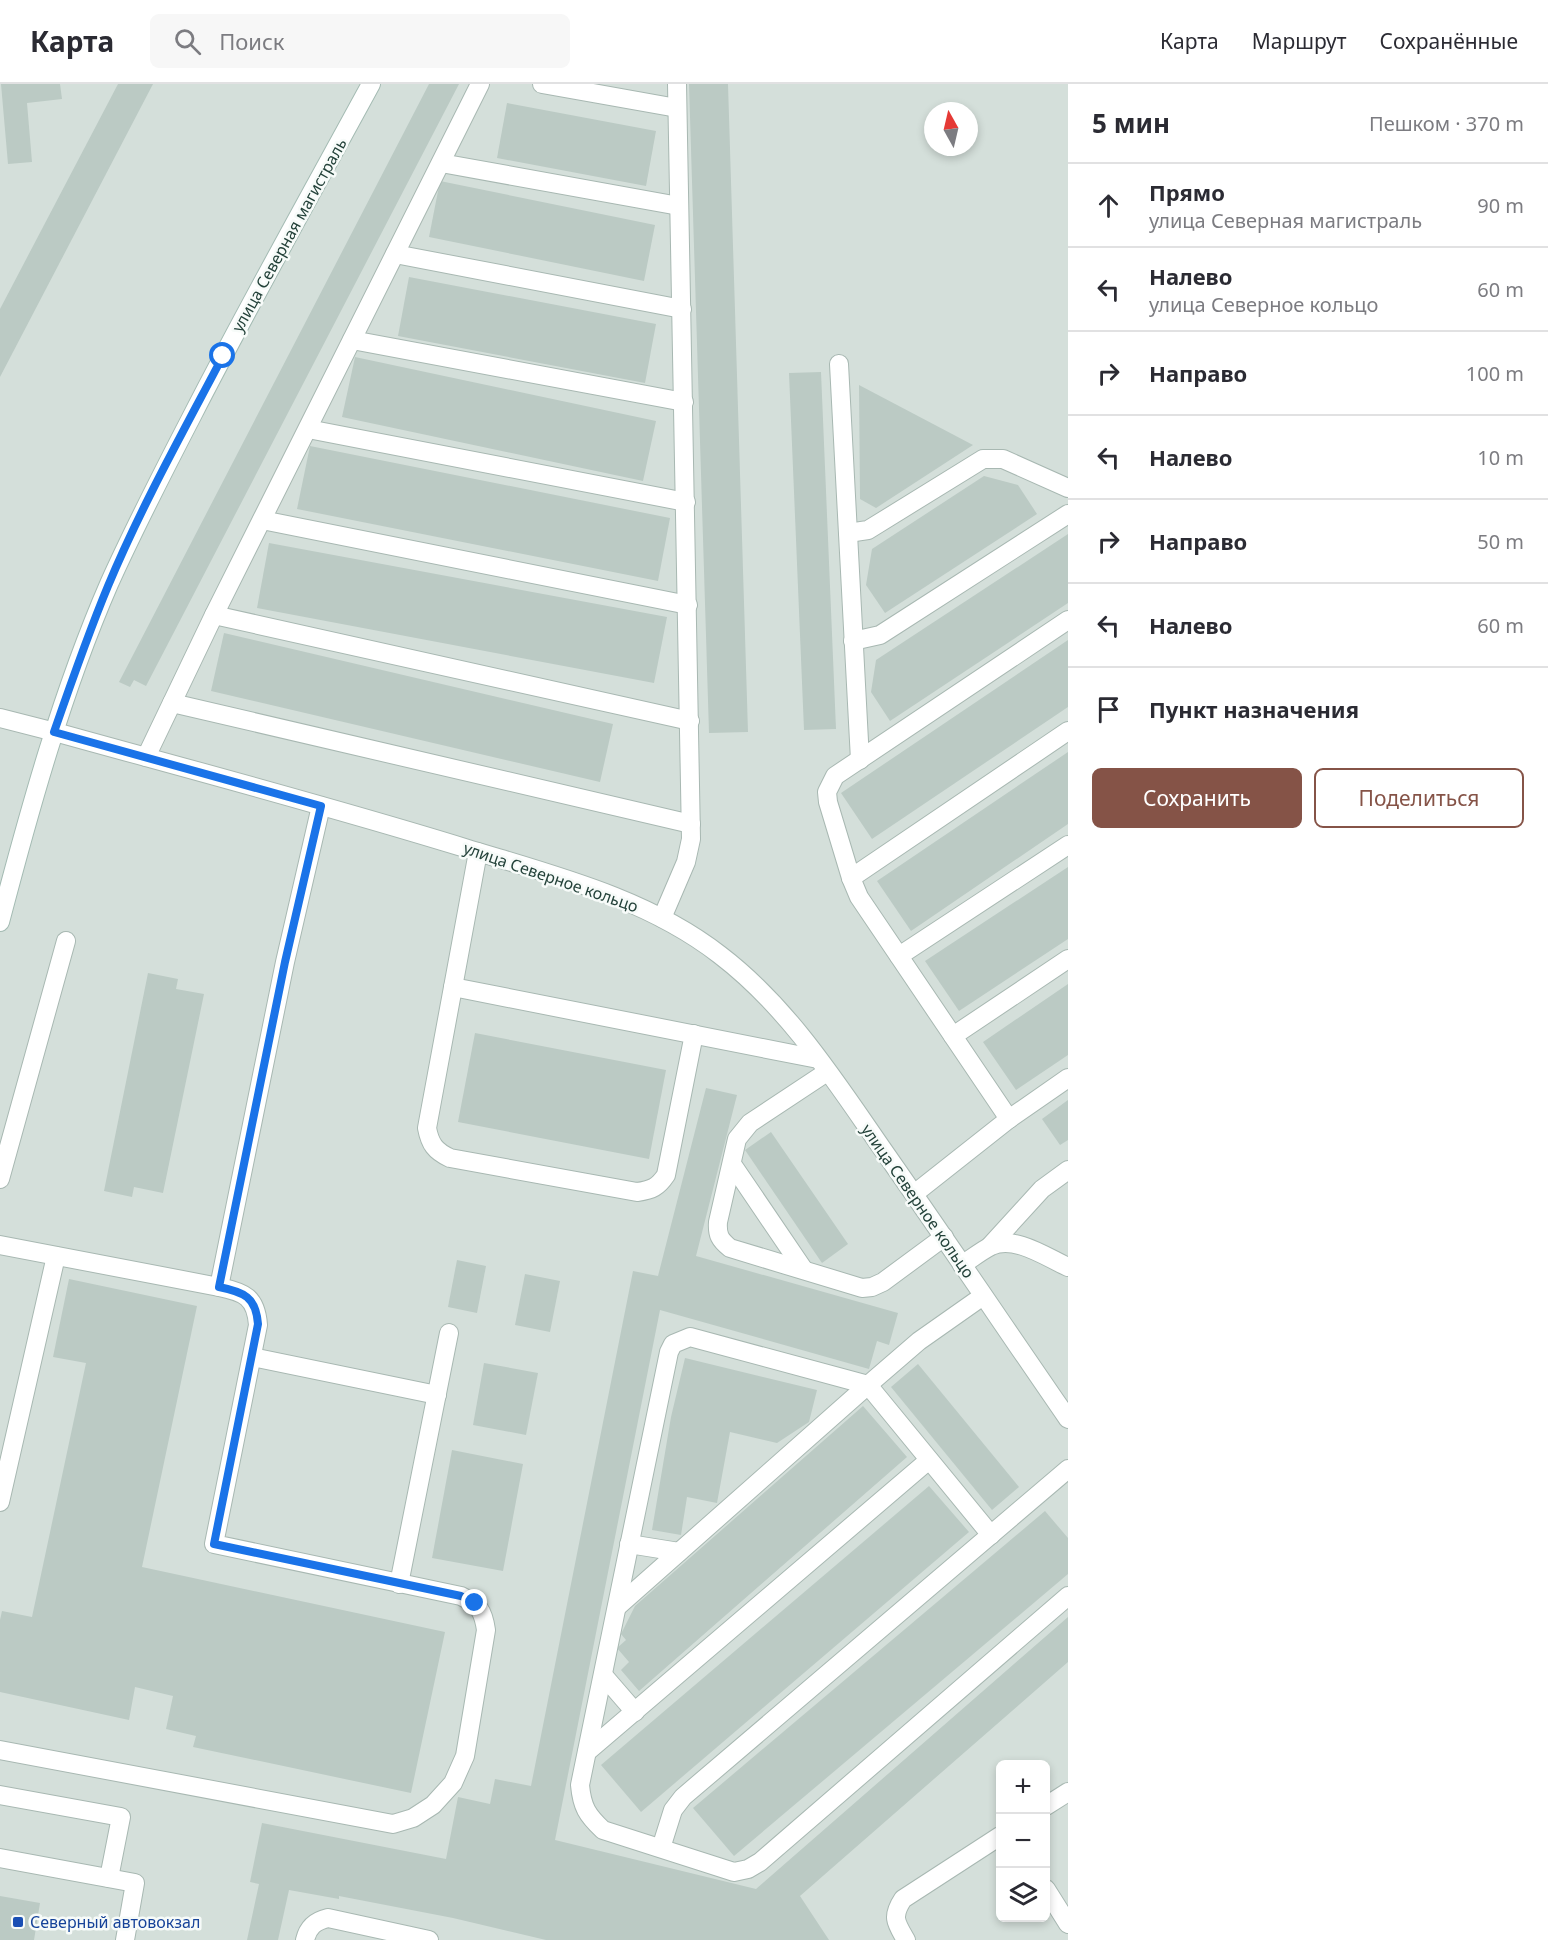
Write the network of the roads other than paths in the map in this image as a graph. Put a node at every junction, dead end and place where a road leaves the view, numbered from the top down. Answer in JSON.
{"nodes":[{"id":1,"x":371,"y":84,"type":"edge"},
{"id":2,"x":480,"y":84,"type":"edge"},
{"id":3,"x":542,"y":84,"type":"edge"},
{"id":4,"x":677,"y":84,"type":"edge"},
{"id":5,"x":677,"y":108,"type":"junction"},
{"id":6,"x":441,"y":163,"type":"junction"},
{"id":7,"x":679,"y":206,"type":"junction"},
{"id":8,"x":395,"y":254,"type":"junction"},
{"id":9,"x":681,"y":309,"type":"junction"},
{"id":10,"x":352,"y":340,"type":"junction"},
{"id":11,"x":839,"y":364,"type":"dead end"},
{"id":12,"x":684,"y":402,"type":"junction"},
{"id":13,"x":308,"y":429,"type":"junction"},
{"id":14,"x":1068,"y":488,"type":"edge"},
{"id":15,"x":686,"y":502,"type":"junction"},
{"id":16,"x":1068,"y":514,"type":"edge"},
{"id":17,"x":262,"y":520,"type":"junction"},
{"id":18,"x":848,"y":533,"type":"junction"},
{"id":19,"x":688,"y":605,"type":"junction"},
{"id":20,"x":214,"y":615,"type":"junction"},
{"id":21,"x":1068,"y":620,"type":"edge"},
{"id":22,"x":853,"y":641,"type":"junction"},
{"id":23,"x":172,"y":703,"type":"junction"},
{"id":24,"x":0,"y":718,"type":"edge"},
{"id":25,"x":690,"y":721,"type":"junction"},
{"id":26,"x":1068,"y":731,"type":"edge"},
{"id":27,"x":54,"y":732,"type":"junction"},
{"id":28,"x":146,"y":757,"type":"junction"},
{"id":29,"x":860,"y":760,"type":"junction"},
{"id":30,"x":321,"y":806,"type":"junction"},
{"id":31,"x":691,"y":824,"type":"junction"},
{"id":32,"x":1068,"y":845,"type":"edge"},
{"id":33,"x":478,"y":852,"type":"junction"},
{"id":34,"x":851,"y":878,"type":"junction"},
{"id":35,"x":662,"y":918,"type":"junction"},
{"id":36,"x":0,"y":922,"type":"edge"},
{"id":37,"x":66,"y":942,"type":"dead end"},
{"id":38,"x":899,"y":956,"type":"junction"},
{"id":39,"x":1068,"y":958,"type":"edge"},
{"id":40,"x":453,"y":987,"type":"junction"},
{"id":41,"x":694,"y":1034,"type":"junction"},
{"id":42,"x":953,"y":1036,"type":"junction"},
{"id":43,"x":823,"y":1065,"type":"junction"},
{"id":44,"x":1068,"y":1078,"type":"edge"},
{"id":45,"x":1009,"y":1119,"type":"junction"},
{"id":46,"x":732,"y":1164,"type":"junction"},
{"id":47,"x":1068,"y":1170,"type":"edge"},
{"id":48,"x":0,"y":1179,"type":"edge"},
{"id":49,"x":914,"y":1194,"type":"junction"},
{"id":50,"x":944,"y":1237,"type":"junction"},
{"id":51,"x":0,"y":1245,"type":"edge"},
{"id":52,"x":990,"y":1246,"type":"junction"},
{"id":53,"x":56,"y":1256,"type":"junction"},
{"id":54,"x":962,"y":1265,"type":"junction"},
{"id":55,"x":1068,"y":1267,"type":"edge"},
{"id":56,"x":804,"y":1270,"type":"junction"},
{"id":57,"x":219,"y":1287,"type":"junction"},
{"id":58,"x":983,"y":1296,"type":"junction"},
{"id":59,"x":449,"y":1333,"type":"dead end"},
{"id":60,"x":252,"y":1357,"type":"junction"},
{"id":61,"x":868,"y":1385,"type":"junction"},
{"id":62,"x":437,"y":1395,"type":"junction"},
{"id":63,"x":1068,"y":1419,"type":"edge"},
{"id":64,"x":929,"y":1460,"type":"junction"},
{"id":65,"x":1068,"y":1469,"type":"edge"},
{"id":66,"x":0,"y":1502,"type":"edge"},
{"id":67,"x":991,"y":1535,"type":"junction"},
{"id":68,"x":630,"y":1545,"type":"junction"},
{"id":69,"x":679,"y":1552,"type":"junction"},
{"id":70,"x":399,"y":1584,"type":"junction"},
{"id":71,"x":1068,"y":1596,"type":"edge"},
{"id":72,"x":617,"y":1607,"type":"junction"},
{"id":73,"x":603,"y":1675,"type":"junction"},
{"id":74,"x":635,"y":1712,"type":"junction"},
{"id":75,"x":0,"y":1750,"type":"edge"},
{"id":76,"x":587,"y":1752,"type":"junction"},
{"id":77,"x":1068,"y":1792,"type":"edge"},
{"id":78,"x":0,"y":1795,"type":"edge"},
{"id":79,"x":1050,"y":1803,"type":"edge"},
{"id":80,"x":996,"y":1839,"type":"edge"},
{"id":81,"x":661,"y":1848,"type":"junction"},
{"id":82,"x":0,"y":1858,"type":"edge"},
{"id":83,"x":110,"y":1878,"type":"junction"},
{"id":84,"x":1050,"y":1895,"type":"edge"},
{"id":85,"x":1068,"y":1924,"type":"edge"},
{"id":86,"x":125,"y":1940,"type":"edge"},
{"id":87,"x":305,"y":1940,"type":"edge"},
{"id":88,"x":425,"y":1940,"type":"edge"},
{"id":89,"x":906,"y":1940,"type":"edge"}],
"edges":[{"from":1,"to":27,"type":"street","name":"улица Северная магистраль"},
{"from":2,"to":6,"type":"street"},
{"from":3,"to":5,"type":"street"},
{"from":4,"to":5,"type":"street"},
{"from":5,"to":7,"type":"street"},
{"from":6,"to":7,"type":"street"},
{"from":6,"to":8,"type":"street"},
{"from":7,"to":9,"type":"street"},
{"from":8,"to":9,"type":"street"},
{"from":8,"to":10,"type":"street"},
{"from":9,"to":12,"type":"street"},
{"from":10,"to":12,"type":"street"},
{"from":10,"to":13,"type":"street"},
{"from":11,"to":18,"type":"street"},
{"from":12,"to":15,"type":"street"},
{"from":13,"to":15,"type":"street"},
{"from":13,"to":17,"type":"street"},
{"from":14,"to":18,"type":"street"},
{"from":15,"to":19,"type":"street"},
{"from":16,"to":22,"type":"street"},
{"from":17,"to":19,"type":"street"},
{"from":17,"to":20,"type":"street"},
{"from":18,"to":22,"type":"street"},
{"from":19,"to":25,"type":"street"},
{"from":20,"to":23,"type":"street"},
{"from":20,"to":25,"type":"street"},
{"from":21,"to":29,"type":"street"},
{"from":22,"to":29,"type":"street"},
{"from":23,"to":28,"type":"street"},
{"from":23,"to":31,"type":"street"},
{"from":24,"to":27,"type":"street","name":"улица Северное кольцо"},
{"from":25,"to":31,"type":"street"},
{"from":26,"to":34,"type":"street"},
{"from":27,"to":28,"type":"street","name":"улица Северное кольцо"},
{"from":27,"to":36,"type":"street","name":"улица Северная магистраль"},
{"from":28,"to":30,"type":"street","name":"улица Северное кольцо"},
{"from":29,"to":34,"type":"street"},
{"from":30,"to":33,"type":"street","name":"улица Северное кольцо"},
{"from":30,"to":57,"type":"street"},
{"from":31,"to":35,"type":"street"},
{"from":32,"to":38,"type":"street"},
{"from":33,"to":35,"type":"street","name":"улица Северное кольцо"},
{"from":33,"to":40,"type":"street"},
{"from":34,"to":38,"type":"street"},
{"from":35,"to":43,"type":"street","name":"улица Северное кольцо"},
{"from":37,"to":48,"type":"street"},
{"from":38,"to":42,"type":"street"},
{"from":39,"to":42,"type":"street"},
{"from":40,"to":41,"type":"street"},
{"from":40,"to":41,"type":"street"},
{"from":41,"to":43,"type":"street"},
{"from":42,"to":45,"type":"street"},
{"from":43,"to":46,"type":"street"},
{"from":43,"to":49,"type":"street","name":"улица Северное кольцо"},
{"from":44,"to":45,"type":"street"},
{"from":45,"to":49,"type":"street"},
{"from":46,"to":56,"type":"street"},
{"from":46,"to":56,"type":"street"},
{"from":47,"to":52,"type":"street"},
{"from":49,"to":50,"type":"street","name":"улица Северное кольцо"},
{"from":50,"to":54,"type":"street","name":"улица Северное кольцо"},
{"from":50,"to":56,"type":"street"},
{"from":51,"to":53,"type":"street"},
{"from":52,"to":54,"type":"street"},
{"from":52,"to":55,"type":"street"},
{"from":53,"to":57,"type":"street"},
{"from":53,"to":66,"type":"street"},
{"from":54,"to":58,"type":"street","name":"улица Северное кольцо"},
{"from":57,"to":60,"type":"street"},
{"from":58,"to":61,"type":"street"},
{"from":58,"to":63,"type":"street","name":"улица Северное кольцо"},
{"from":59,"to":62,"type":"street"},
{"from":60,"to":62,"type":"street"},
{"from":60,"to":70,"type":"street"},
{"from":61,"to":64,"type":"street"},
{"from":61,"to":68,"type":"street"},
{"from":61,"to":69,"type":"street"},
{"from":62,"to":70,"type":"street"},
{"from":64,"to":67,"type":"street"},
{"from":64,"to":74,"type":"street"},
{"from":65,"to":67,"type":"street"},
{"from":67,"to":81,"type":"street"},
{"from":68,"to":69,"type":"street"},
{"from":68,"to":72,"type":"street"},
{"from":69,"to":72,"type":"street"},
{"from":70,"to":75,"type":"street"},
{"from":71,"to":81,"type":"street"},
{"from":72,"to":73,"type":"street"},
{"from":73,"to":74,"type":"street"},
{"from":73,"to":76,"type":"street"},
{"from":74,"to":76,"type":"street"},
{"from":76,"to":81,"type":"street"},
{"from":77,"to":79,"type":"street"},
{"from":78,"to":83,"type":"street"},
{"from":80,"to":89,"type":"street"},
{"from":82,"to":83,"type":"street"},
{"from":83,"to":86,"type":"street"},
{"from":84,"to":85,"type":"street"},
{"from":87,"to":88,"type":"street"}]}
